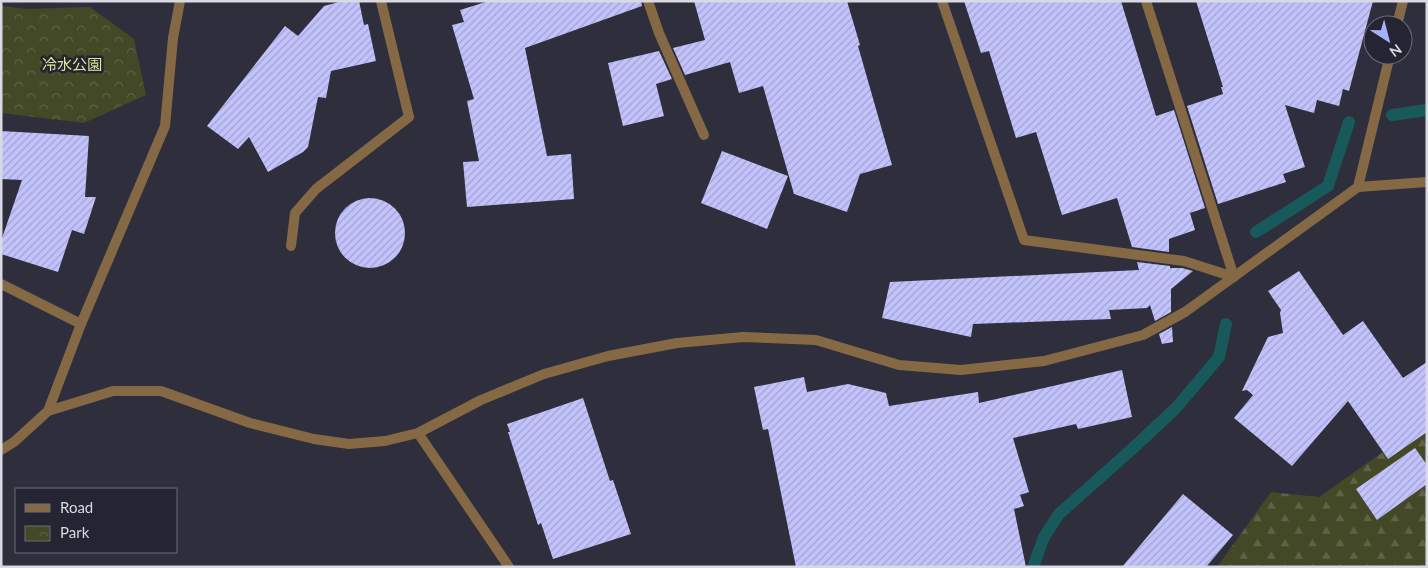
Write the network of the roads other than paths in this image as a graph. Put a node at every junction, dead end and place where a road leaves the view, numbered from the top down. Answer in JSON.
{"nodes":[{"id":1,"x":180,"y":1,"type":"edge"},
{"id":2,"x":381,"y":1,"type":"edge"},
{"id":3,"x":648,"y":1,"type":"edge"},
{"id":4,"x":942,"y":1,"type":"edge"},
{"id":5,"x":1146,"y":1,"type":"edge"},
{"id":6,"x":1402,"y":1,"type":"edge"},
{"id":7,"x":1399,"y":15,"type":"edge"},
{"id":8,"x":1388,"y":65,"type":"edge"},
{"id":9,"x":704,"y":136,"type":"dead end"},
{"id":10,"x":1427,"y":182,"type":"edge"},
{"id":11,"x":1358,"y":188,"type":"junction"},
{"id":12,"x":291,"y":246,"type":"dead end"},
{"id":13,"x":1234,"y":277,"type":"junction"},
{"id":14,"x":1,"y":284,"type":"edge"},
{"id":15,"x":80,"y":324,"type":"junction"},
{"id":16,"x":48,"y":411,"type":"junction"},
{"id":17,"x":418,"y":433,"type":"junction"},
{"id":18,"x":1,"y":450,"type":"edge"},
{"id":19,"x":509,"y":567,"type":"edge"}],
"edges":[{"from":1,"to":15,"type":"street"},
{"from":2,"to":12,"type":"street"},
{"from":3,"to":9,"type":"street"},
{"from":4,"to":13,"type":"street"},
{"from":5,"to":13,"type":"street"},
{"from":6,"to":7,"type":"street"},
{"from":8,"to":11,"type":"street"},
{"from":10,"to":11,"type":"street"},
{"from":11,"to":13,"type":"street"},
{"from":13,"to":17,"type":"street"},
{"from":14,"to":15,"type":"street"},
{"from":15,"to":16,"type":"street"},
{"from":16,"to":17,"type":"street"},
{"from":16,"to":18,"type":"street"},
{"from":17,"to":19,"type":"street"}]}
